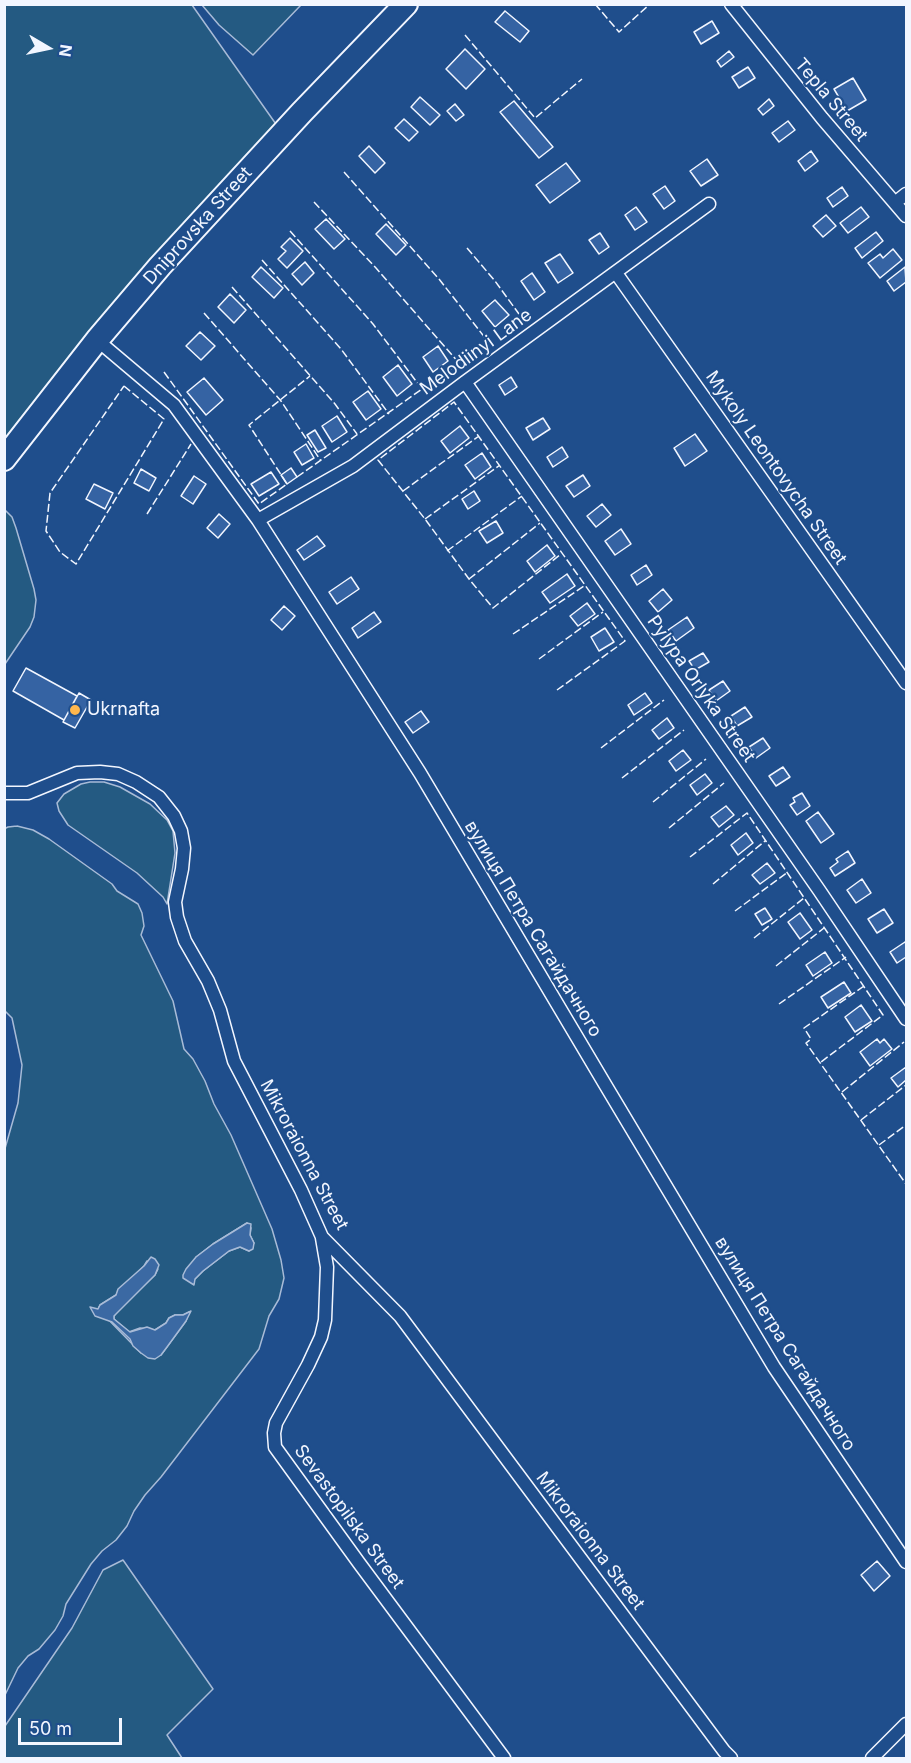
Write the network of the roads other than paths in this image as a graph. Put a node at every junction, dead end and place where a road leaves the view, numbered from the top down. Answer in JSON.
{"nodes":[{"id":1,"x":406,"y":4,"type":"edge"},
{"id":2,"x":730,"y":4,"type":"edge"},
{"id":3,"x":906,"y":194,"type":"edge"},
{"id":4,"x":896,"y":202,"type":"junction"},
{"id":5,"x":709,"y":204,"type":"dead end"},
{"id":6,"x":906,"y":216,"type":"edge"},
{"id":7,"x":616,"y":273,"type":"junction"},
{"id":8,"x":97,"y":340,"type":"junction"},
{"id":9,"x":465,"y":382,"type":"junction"},
{"id":10,"x":4,"y":459,"type":"edge"},
{"id":11,"x":258,"y":520,"type":"junction"},
{"id":12,"x":906,"y":683,"type":"edge"},
{"id":13,"x":4,"y":793,"type":"edge"},
{"id":14,"x":906,"y":1019,"type":"edge"},
{"id":15,"x":322,"y":1237,"type":"junction"},
{"id":16,"x":906,"y":1562,"type":"edge"},
{"id":17,"x":906,"y":1724,"type":"edge"},
{"id":18,"x":504,"y":1758,"type":"edge"},
{"id":19,"x":731,"y":1758,"type":"edge"},
{"id":20,"x":872,"y":1758,"type":"edge"}],
"edges":[{"from":1,"to":8,"type":"highway","name":"Dniprovska Street"},
{"from":2,"to":4,"type":"street","name":"Tepla Street"},
{"from":3,"to":4,"type":"street"},
{"from":4,"to":6,"type":"street","name":"Tepla Street"},
{"from":5,"to":7,"type":"street","name":"Melodiinyi Lane"},
{"from":7,"to":9,"type":"street","name":"Melodiinyi Lane"},
{"from":7,"to":12,"type":"street","name":"Mykoly Leontovycha Street"},
{"from":8,"to":10,"type":"highway","name":"Dniprovska Street"},
{"from":8,"to":11,"type":"street","name":"вулиця Петра Сагайдачного"},
{"from":9,"to":11,"type":"street","name":"Melodiinyi Lane"},
{"from":9,"to":14,"type":"street","name":"Pylypa Orlyka Street"},
{"from":11,"to":16,"type":"street","name":"вулиця Петра Сагайдачного"},
{"from":13,"to":15,"type":"street","name":"Mikroraionna Street"},
{"from":15,"to":18,"type":"street","name":"Sevastopilska Street"},
{"from":15,"to":19,"type":"street","name":"Mikroraionna Street"},
{"from":17,"to":20,"type":"street"}]}
